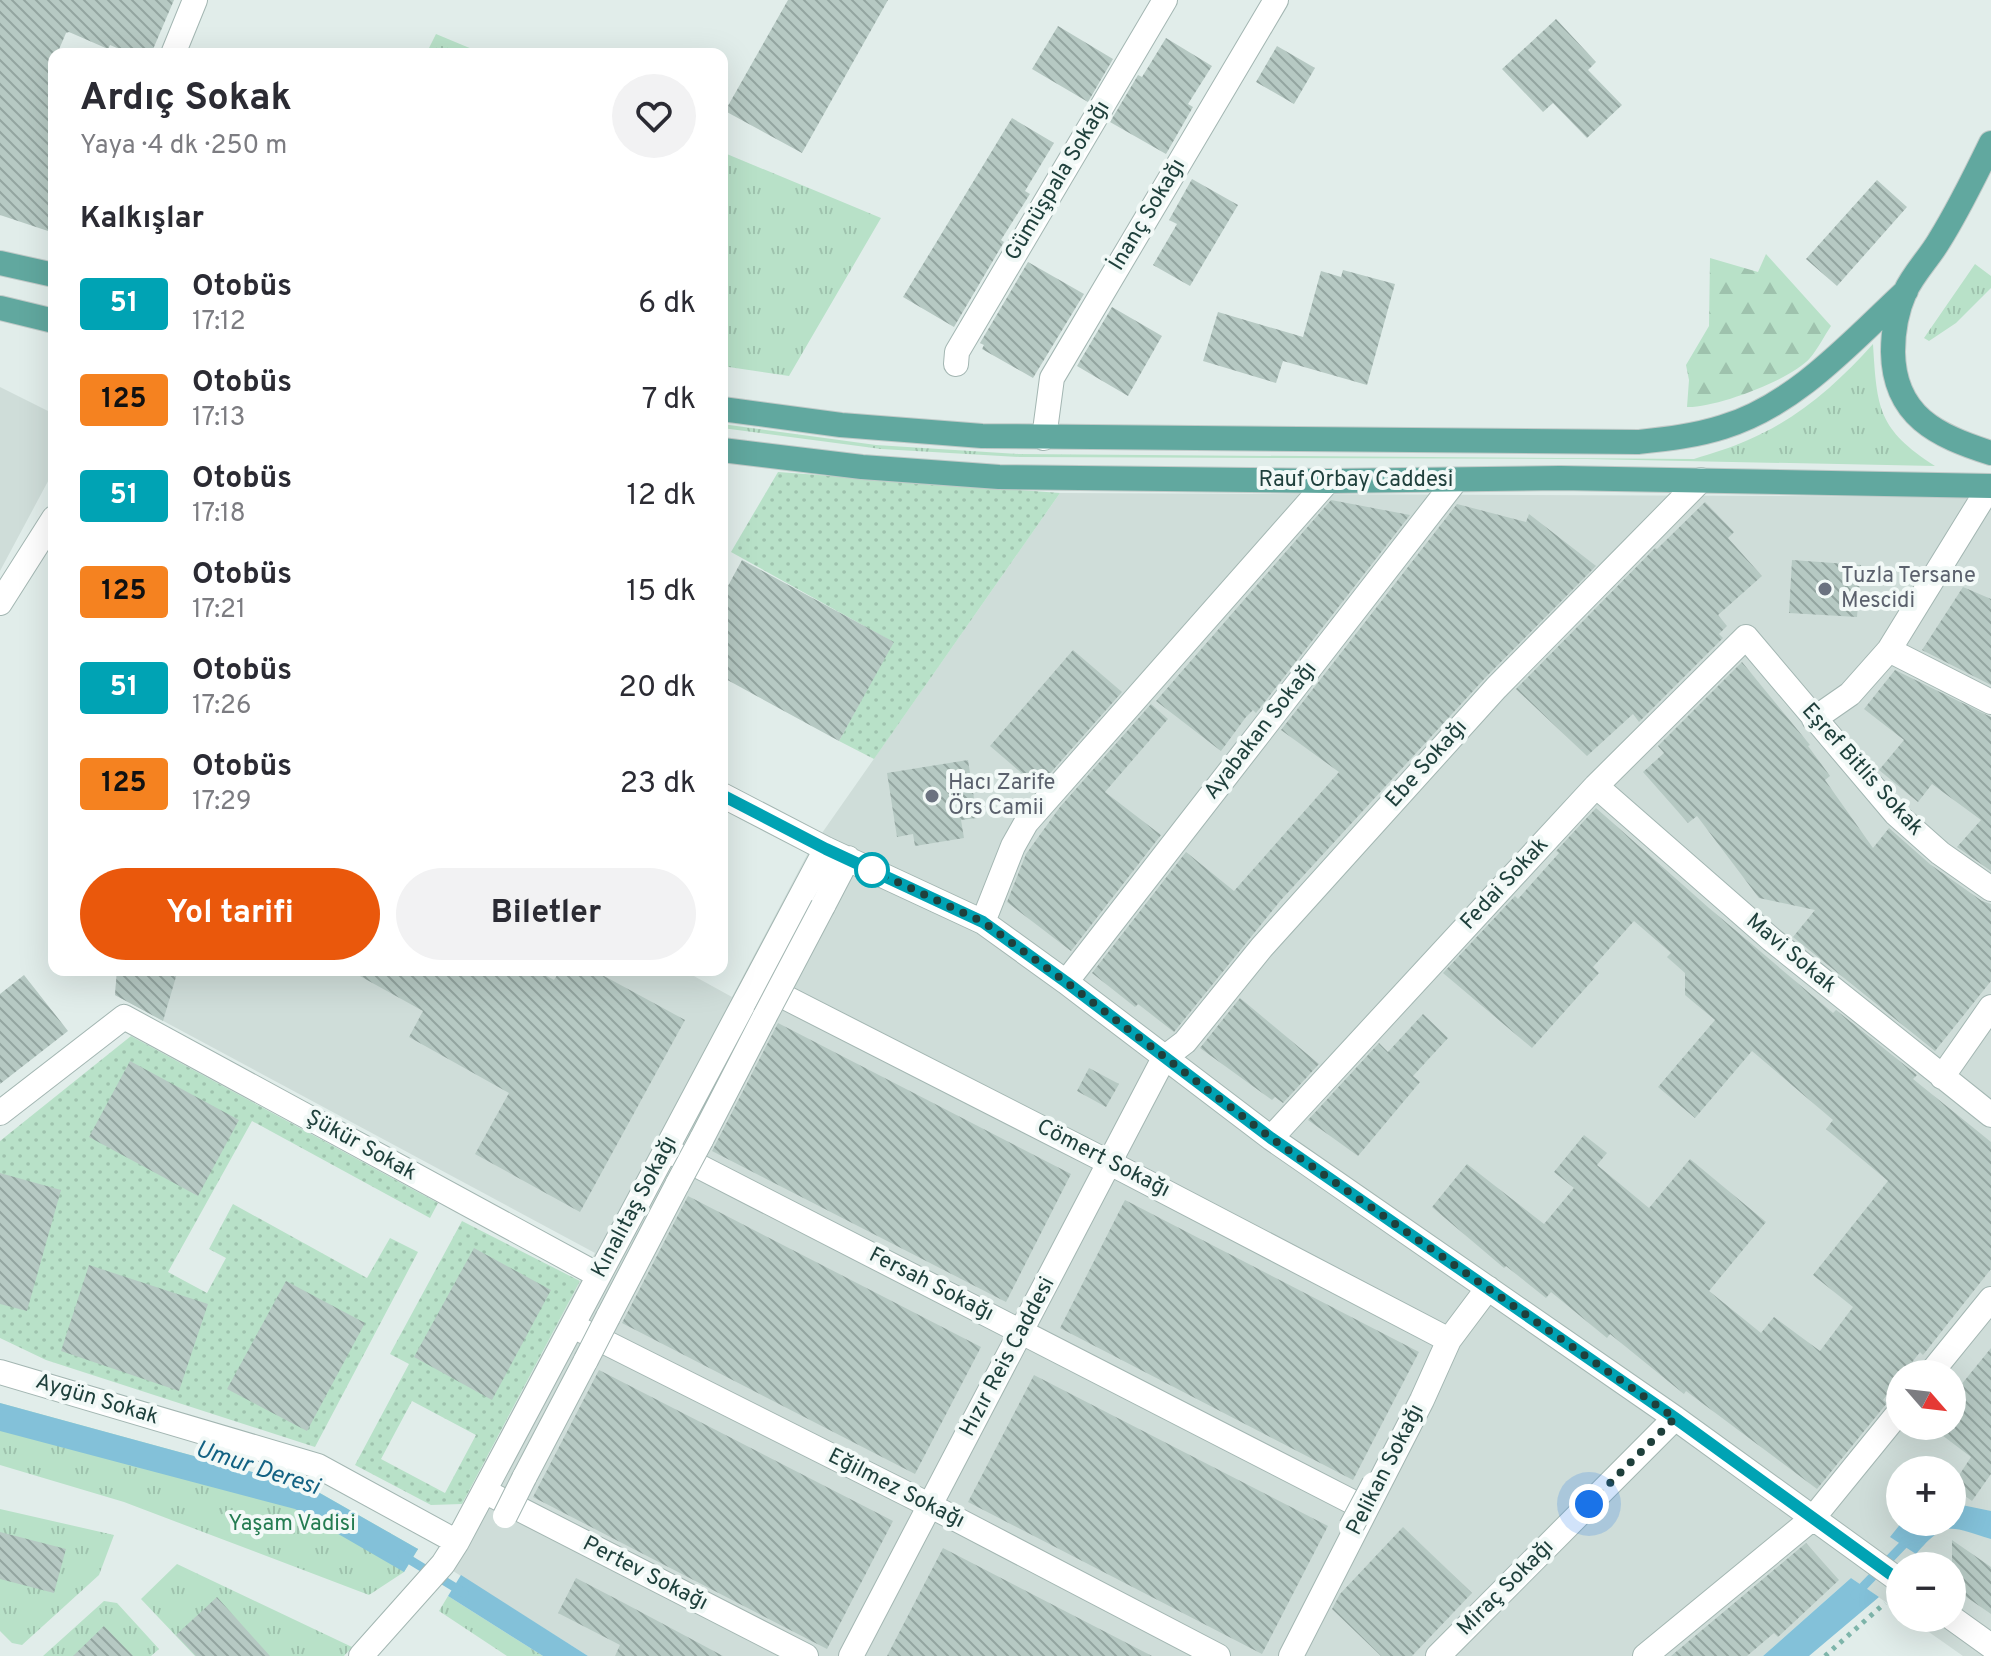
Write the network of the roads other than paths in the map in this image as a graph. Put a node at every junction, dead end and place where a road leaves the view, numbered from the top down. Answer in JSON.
{"nodes":[{"id":1,"x":195,"y":0,"type":"edge"},
{"id":2,"x":1165,"y":0,"type":"edge"},
{"id":3,"x":1276,"y":0,"type":"edge"},
{"id":4,"x":175,"y":48,"type":"edge"},
{"id":5,"x":1991,"y":143,"type":"edge"},
{"id":6,"x":0,"y":263,"type":"edge"},
{"id":7,"x":48,"y":274,"type":"edge"},
{"id":8,"x":1906,"y":291,"type":"junction"},
{"id":9,"x":0,"y":308,"type":"edge"},
{"id":10,"x":44,"y":318,"type":"edge"},
{"id":11,"x":956,"y":364,"type":"dead end"},
{"id":12,"x":728,"y":410,"type":"edge"},
{"id":13,"x":1044,"y":438,"type":"junction"},
{"id":14,"x":728,"y":451,"type":"edge"},
{"id":15,"x":1991,"y":453,"type":"edge"},
{"id":16,"x":1456,"y":480,"type":"junction"},
{"id":17,"x":1701,"y":480,"type":"junction"},
{"id":18,"x":1328,"y":481,"type":"junction"},
{"id":19,"x":1990,"y":486,"type":"edge"},
{"id":20,"x":48,"y":527,"type":"edge"},
{"id":21,"x":0,"y":603,"type":"edge"},
{"id":22,"x":1746,"y":637,"type":"joint"},
{"id":23,"x":1889,"y":650,"type":"junction"},
{"id":24,"x":1991,"y":702,"type":"edge"},
{"id":25,"x":1814,"y":719,"type":"junction"},
{"id":26,"x":1596,"y":786,"type":"junction"},
{"id":27,"x":728,"y":798,"type":"edge"},
{"id":28,"x":837,"y":854,"type":"junction"},
{"id":29,"x":1991,"y":889,"type":"edge"},
{"id":30,"x":983,"y":922,"type":"junction"},
{"id":31,"x":755,"y":982,"type":"junction"},
{"id":32,"x":1066,"y":982,"type":"junction"},
{"id":33,"x":1991,"y":1007,"type":"edge"},
{"id":34,"x":1164,"y":1058,"type":"junction"},
{"id":35,"x":1942,"y":1077,"type":"junction"},
{"id":36,"x":0,"y":1113,"type":"edge"},
{"id":37,"x":1991,"y":1115,"type":"edge"},
{"id":38,"x":1271,"y":1138,"type":"junction"},
{"id":39,"x":666,"y":1149,"type":"junction"},
{"id":40,"x":1110,"y":1163,"type":"junction"},
{"id":41,"x":598,"y":1275,"type":"junction"},
{"id":42,"x":1488,"y":1288,"type":"junction"},
{"id":43,"x":1991,"y":1299,"type":"edge"},
{"id":44,"x":572,"y":1326,"type":"junction"},
{"id":45,"x":1022,"y":1331,"type":"junction"},
{"id":46,"x":1449,"y":1340,"type":"junction"},
{"id":47,"x":1941,"y":1360,"type":"edge"},
{"id":48,"x":0,"y":1372,"type":"edge"},
{"id":49,"x":1675,"y":1418,"type":"junction"},
{"id":50,"x":1404,"y":1427,"type":"dead end"},
{"id":51,"x":1886,"y":1428,"type":"edge"},
{"id":52,"x":484,"y":1491,"type":"junction"},
{"id":53,"x":931,"y":1506,"type":"junction"},
{"id":54,"x":1359,"y":1518,"type":"junction"},
{"id":55,"x":1813,"y":1518,"type":"junction"},
{"id":56,"x":457,"y":1542,"type":"junction"},
{"id":57,"x":615,"y":1558,"type":"junction"},
{"id":58,"x":1886,"y":1580,"type":"edge"},
{"id":59,"x":1966,"y":1628,"type":"edge"},
{"id":60,"x":1991,"y":1646,"type":"edge"},
{"id":61,"x":361,"y":1656,"type":"edge"},
{"id":62,"x":806,"y":1656,"type":"edge"},
{"id":63,"x":851,"y":1656,"type":"edge"},
{"id":64,"x":1218,"y":1656,"type":"edge"},
{"id":65,"x":1284,"y":1656,"type":"edge"},
{"id":66,"x":1291,"y":1656,"type":"edge"},
{"id":67,"x":1438,"y":1656,"type":"edge"},
{"id":68,"x":1645,"y":1656,"type":"edge"}],
"edges":[{"from":1,"to":4,"type":"street"},
{"from":2,"to":11,"type":"street","name":"Gümüşpala Sokağı"},
{"from":3,"to":13,"type":"street","name":"İnanç Sokağı"},
{"from":5,"to":8,"type":"main road","name":"Rauf Orbay Caddesi"},
{"from":6,"to":7,"type":"main road"},
{"from":8,"to":13,"type":"main road","name":"Rauf Orbay Caddesi"},
{"from":8,"to":15,"type":"main road","name":"Rauf Orbay Caddesi"},
{"from":9,"to":10,"type":"main road"},
{"from":12,"to":13,"type":"main road","name":"Rauf Orbay Caddesi"},
{"from":14,"to":18,"type":"main road","name":"Rauf Orbay Caddesi"},
{"from":16,"to":17,"type":"main road","name":"Rauf Orbay Caddesi"},
{"from":16,"to":18,"type":"main road","name":"Rauf Orbay Caddesi"},
{"from":16,"to":32,"type":"street","name":"Ayabakan Sokağı"},
{"from":17,"to":19,"type":"main road","name":"Rauf Orbay Caddesi"},
{"from":17,"to":34,"type":"street","name":"Ebe Sokağı"},
{"from":18,"to":30,"type":"street"},
{"from":19,"to":23,"type":"street"},
{"from":20,"to":21,"type":"street"},
{"from":22,"to":25,"type":"street","name":"Eşref Bitlis Sokak"},
{"from":22,"to":26,"type":"street","name":"Fedai Sokak"},
{"from":23,"to":24,"type":"street"},
{"from":23,"to":25,"type":"street"},
{"from":25,"to":29,"type":"street","name":"Eşref Bitlis Sokak"},
{"from":26,"to":35,"type":"street","name":"Mavi Sokak"},
{"from":26,"to":38,"type":"street","name":"Fedai Sokak"},
{"from":27,"to":28,"type":"street"},
{"from":28,"to":30,"type":"street"},
{"from":28,"to":31,"type":"street","name":"Kınalıtaş Sokağı"},
{"from":28,"to":57,"type":"street","bridge":true},
{"from":30,"to":32,"type":"street"},
{"from":31,"to":39,"type":"street","name":"Kınalıtaş Sokağı"},
{"from":31,"to":40,"type":"street","name":"Cömert Sokağı"},
{"from":32,"to":34,"type":"street"},
{"from":33,"to":35,"type":"street"},
{"from":34,"to":38,"type":"street"},
{"from":34,"to":40,"type":"street","name":"Hızır Reis Caddesi"},
{"from":35,"to":37,"type":"street","name":"Mavi Sokak"},
{"from":36,"to":41,"type":"street","name":"Şükür Sokak"},
{"from":38,"to":42,"type":"street"},
{"from":39,"to":41,"type":"street","name":"Kınalıtaş Sokağı"},
{"from":39,"to":45,"type":"street","name":"Fersah Sokağı"},
{"from":40,"to":45,"type":"street","name":"Hızır Reis Caddesi"},
{"from":40,"to":46,"type":"street","name":"Cömert Sokağı"},
{"from":41,"to":44,"type":"street","name":"Kınalıtaş Sokağı"},
{"from":42,"to":46,"type":"street","name":"Pelikan Sokağı"},
{"from":42,"to":49,"type":"street"},
{"from":43,"to":47,"type":"street"},
{"from":44,"to":52,"type":"street","name":"Kınalıtaş Sokağı"},
{"from":44,"to":53,"type":"street","name":"Eğilmez Sokağı"},
{"from":45,"to":53,"type":"street","name":"Hızır Reis Caddesi"},
{"from":45,"to":54,"type":"street","name":"Fersah Sokağı"},
{"from":46,"to":54,"type":"street","name":"Pelikan Sokağı"},
{"from":48,"to":56,"type":"street","name":"Aygün Sokak"},
{"from":49,"to":55,"type":"street"},
{"from":49,"to":67,"type":"street","name":"Miraç Sokağı"},
{"from":50,"to":54,"type":"street","bridge":true},
{"from":51,"to":55,"type":"street"},
{"from":52,"to":56,"type":"street","name":"Kınalıtaş Sokağı"},
{"from":52,"to":57,"type":"street","name":"Pertev Sokağı"},
{"from":53,"to":63,"type":"street","name":"Hızır Reis Caddesi"},
{"from":53,"to":64,"type":"street","name":"Eğilmez Sokağı"},
{"from":54,"to":65,"type":"street"},
{"from":54,"to":66,"type":"street","name":"Pelikan Sokağı"},
{"from":55,"to":58,"type":"street"},
{"from":55,"to":68,"type":"street"},
{"from":56,"to":61,"type":"street","name":"Kınalıtaş Sokağı"},
{"from":57,"to":62,"type":"street","name":"Pertev Sokağı"},
{"from":59,"to":60,"type":"street"}]}
